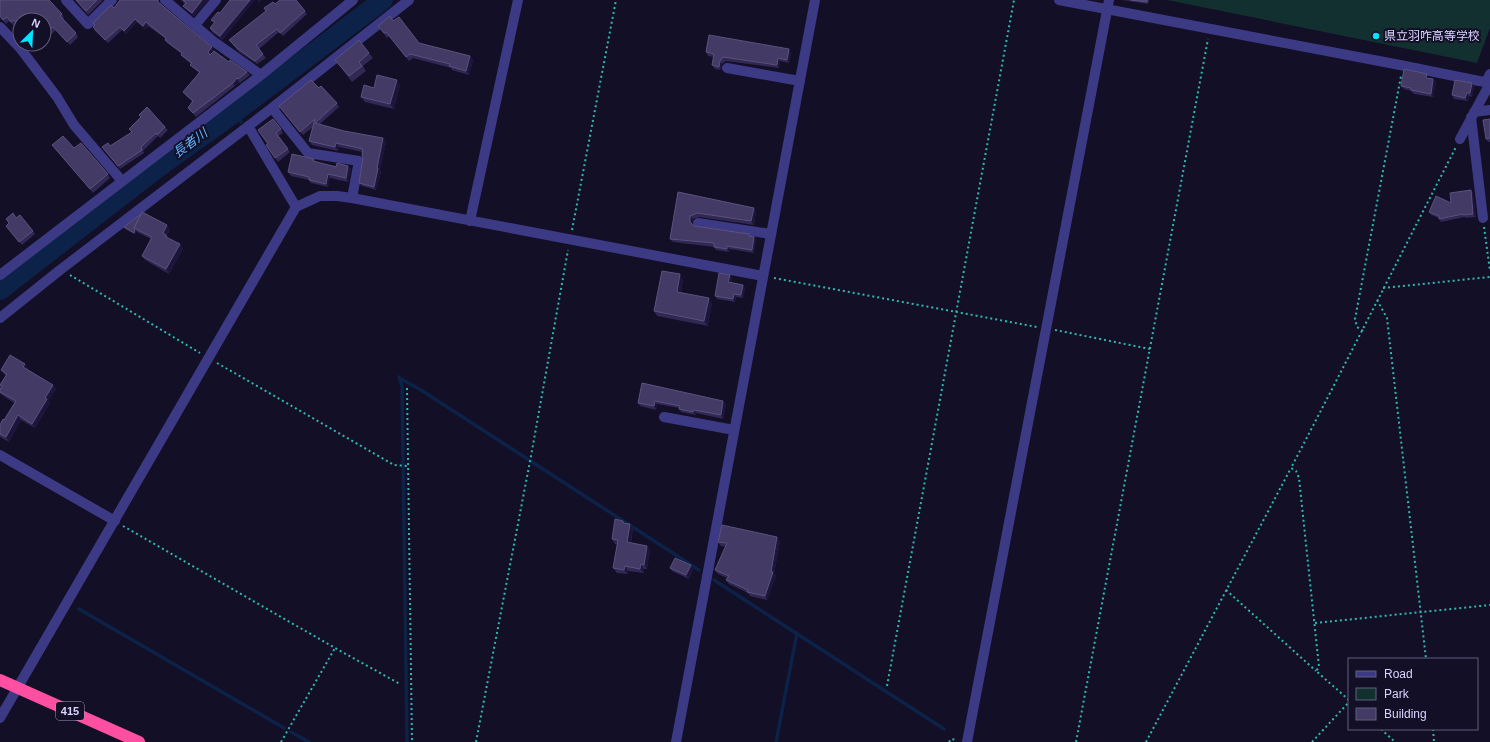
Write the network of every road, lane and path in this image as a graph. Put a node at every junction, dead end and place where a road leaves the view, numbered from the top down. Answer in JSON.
{"nodes":[{"id":1,"x":66,"y":0,"type":"edge"},
{"id":2,"x":112,"y":0,"type":"edge"},
{"id":3,"x":165,"y":0,"type":"edge"},
{"id":4,"x":216,"y":0,"type":"edge"},
{"id":5,"x":353,"y":0,"type":"edge"},
{"id":6,"x":409,"y":0,"type":"edge"},
{"id":7,"x":518,"y":0,"type":"edge"},
{"id":8,"x":616,"y":0,"type":"edge"},
{"id":9,"x":815,"y":0,"type":"edge"},
{"id":10,"x":1014,"y":0,"type":"edge"},
{"id":11,"x":1059,"y":0,"type":"edge"},
{"id":12,"x":1108,"y":5,"type":"edge"},
{"id":13,"x":194,"y":25,"type":"junction"},
{"id":14,"x":0,"y":28,"type":"edge"},
{"id":15,"x":1210,"y":29,"type":"junction"},
{"id":16,"x":1400,"y":65,"type":"junction"},
{"id":17,"x":728,"y":68,"type":"dead end"},
{"id":18,"x":261,"y":75,"type":"junction"},
{"id":19,"x":1488,"y":78,"type":"edge"},
{"id":20,"x":800,"y":81,"type":"junction"},
{"id":21,"x":272,"y":108,"type":"junction"},
{"id":22,"x":1490,"y":110,"type":"edge"},
{"id":23,"x":1472,"y":115,"type":"junction"},
{"id":24,"x":248,"y":126,"type":"junction"},
{"id":25,"x":1460,"y":139,"type":"joint"},
{"id":26,"x":122,"y":181,"type":"junction"},
{"id":27,"x":352,"y":198,"type":"junction"},
{"id":28,"x":296,"y":207,"type":"junction"},
{"id":29,"x":1483,"y":218,"type":"joint"},
{"id":30,"x":470,"y":221,"type":"junction"},
{"id":31,"x":698,"y":223,"type":"dead end"},
{"id":32,"x":771,"y":234,"type":"junction"},
{"id":33,"x":570,"y":239,"type":"junction"},
{"id":34,"x":60,"y":270,"type":"junction"},
{"id":35,"x":1490,"y":271,"type":"edge"},
{"id":36,"x":0,"y":275,"type":"edge"},
{"id":37,"x":763,"y":276,"type":"junction"},
{"id":38,"x":1490,"y":277,"type":"edge"},
{"id":39,"x":1383,"y":288,"type":"junction"},
{"id":40,"x":1378,"y":300,"type":"junction"},
{"id":41,"x":956,"y":312,"type":"junction"},
{"id":42,"x":0,"y":318,"type":"edge"},
{"id":43,"x":1046,"y":329,"type":"junction"},
{"id":44,"x":1363,"y":331,"type":"junction"},
{"id":45,"x":1150,"y":348,"type":"junction"},
{"id":46,"x":209,"y":358,"type":"junction"},
{"id":47,"x":407,"y":388,"type":"dead end"},
{"id":48,"x":664,"y":417,"type":"dead end"},
{"id":49,"x":734,"y":430,"type":"junction"},
{"id":50,"x":0,"y":454,"type":"edge"},
{"id":51,"x":408,"y":466,"type":"junction"},
{"id":52,"x":1291,"y":468,"type":"junction"},
{"id":53,"x":115,"y":521,"type":"junction"},
{"id":54,"x":1226,"y":590,"type":"junction"},
{"id":55,"x":1490,"y":605,"type":"edge"},
{"id":56,"x":1422,"y":613,"type":"junction"},
{"id":57,"x":1315,"y":623,"type":"junction"},
{"id":58,"x":335,"y":648,"type":"junction"},
{"id":59,"x":1426,"y":658,"type":"edge"},
{"id":60,"x":1316,"y":671,"type":"junction"},
{"id":61,"x":0,"y":680,"type":"edge"},
{"id":62,"x":400,"y":684,"type":"dead end"},
{"id":63,"x":887,"y":686,"type":"dead end"},
{"id":64,"x":17,"y":688,"type":"junction"},
{"id":65,"x":1348,"y":700,"type":"edge"},
{"id":66,"x":1348,"y":702,"type":"edge"},
{"id":67,"x":0,"y":718,"type":"edge"},
{"id":68,"x":1382,"y":730,"type":"edge"},
{"id":69,"x":1433,"y":730,"type":"edge"},
{"id":70,"x":139,"y":742,"type":"edge"},
{"id":71,"x":281,"y":742,"type":"edge"},
{"id":72,"x":412,"y":742,"type":"edge"},
{"id":73,"x":476,"y":742,"type":"edge"},
{"id":74,"x":676,"y":742,"type":"edge"},
{"id":75,"x":949,"y":742,"type":"edge"},
{"id":76,"x":962,"y":742,"type":"edge"},
{"id":77,"x":967,"y":742,"type":"edge"},
{"id":78,"x":1076,"y":742,"type":"edge"},
{"id":79,"x":1146,"y":742,"type":"edge"},
{"id":80,"x":1312,"y":742,"type":"edge"},
{"id":81,"x":1395,"y":742,"type":"edge"},
{"id":82,"x":1434,"y":742,"type":"edge"}],
"edges":[{"from":1,"to":2,"type":"street"},
{"from":3,"to":13,"type":"street"},
{"from":4,"to":13,"type":"street"},
{"from":5,"to":18,"type":"street"},
{"from":6,"to":21,"type":"street"},
{"from":7,"to":30,"type":"street"},
{"from":8,"to":33,"type":"path"},
{"from":9,"to":20,"type":"street"},
{"from":10,"to":41,"type":"path"},
{"from":11,"to":12,"type":"street"},
{"from":12,"to":15,"type":"street"},
{"from":12,"to":43,"type":"street"},
{"from":13,"to":18,"type":"street"},
{"from":14,"to":26,"type":"street"},
{"from":15,"to":16,"type":"street"},
{"from":15,"to":45,"type":"path"},
{"from":16,"to":19,"type":"street"},
{"from":16,"to":44,"type":"path"},
{"from":17,"to":20,"type":"street"},
{"from":18,"to":26,"type":"street"},
{"from":19,"to":23,"type":"street"},
{"from":20,"to":32,"type":"street"},
{"from":21,"to":24,"type":"street"},
{"from":21,"to":27,"type":"street"},
{"from":22,"to":23,"type":"street"},
{"from":23,"to":25,"type":"street"},
{"from":23,"to":29,"type":"street"},
{"from":24,"to":28,"type":"street"},
{"from":24,"to":34,"type":"street"},
{"from":25,"to":39,"type":"path"},
{"from":26,"to":36,"type":"street"},
{"from":27,"to":28,"type":"street"},
{"from":27,"to":30,"type":"street"},
{"from":28,"to":46,"type":"street"},
{"from":29,"to":35,"type":"path"},
{"from":30,"to":33,"type":"street"},
{"from":31,"to":32,"type":"street"},
{"from":32,"to":37,"type":"street"},
{"from":33,"to":37,"type":"street"},
{"from":33,"to":73,"type":"path"},
{"from":34,"to":42,"type":"street"},
{"from":34,"to":46,"type":"path"},
{"from":37,"to":41,"type":"path"},
{"from":37,"to":49,"type":"street"},
{"from":38,"to":39,"type":"path"},
{"from":39,"to":40,"type":"path"},
{"from":40,"to":44,"type":"path"},
{"from":40,"to":56,"type":"path"},
{"from":41,"to":43,"type":"path"},
{"from":41,"to":63,"type":"path"},
{"from":43,"to":45,"type":"path"},
{"from":43,"to":77,"type":"street"},
{"from":44,"to":52,"type":"path"},
{"from":45,"to":78,"type":"path"},
{"from":46,"to":51,"type":"path"},
{"from":46,"to":53,"type":"street"},
{"from":47,"to":51,"type":"path"},
{"from":48,"to":49,"type":"street"},
{"from":49,"to":74,"type":"street"},
{"from":50,"to":53,"type":"street"},
{"from":51,"to":72,"type":"path"},
{"from":52,"to":54,"type":"path"},
{"from":52,"to":57,"type":"path"},
{"from":53,"to":58,"type":"path"},
{"from":53,"to":64,"type":"street"},
{"from":54,"to":60,"type":"path"},
{"from":54,"to":79,"type":"path"},
{"from":55,"to":56,"type":"path"},
{"from":56,"to":57,"type":"path"},
{"from":56,"to":59,"type":"path"},
{"from":57,"to":60,"type":"path"},
{"from":58,"to":62,"type":"path"},
{"from":58,"to":71,"type":"path"},
{"from":60,"to":65,"type":"path"},
{"from":61,"to":64,"type":"highway","number":"415"},
{"from":64,"to":67,"type":"street"},
{"from":64,"to":70,"type":"highway","number":"415"},
{"from":66,"to":80,"type":"path"},
{"from":68,"to":81,"type":"path"},
{"from":69,"to":82,"type":"path"},
{"from":75,"to":76,"type":"path"}]}
